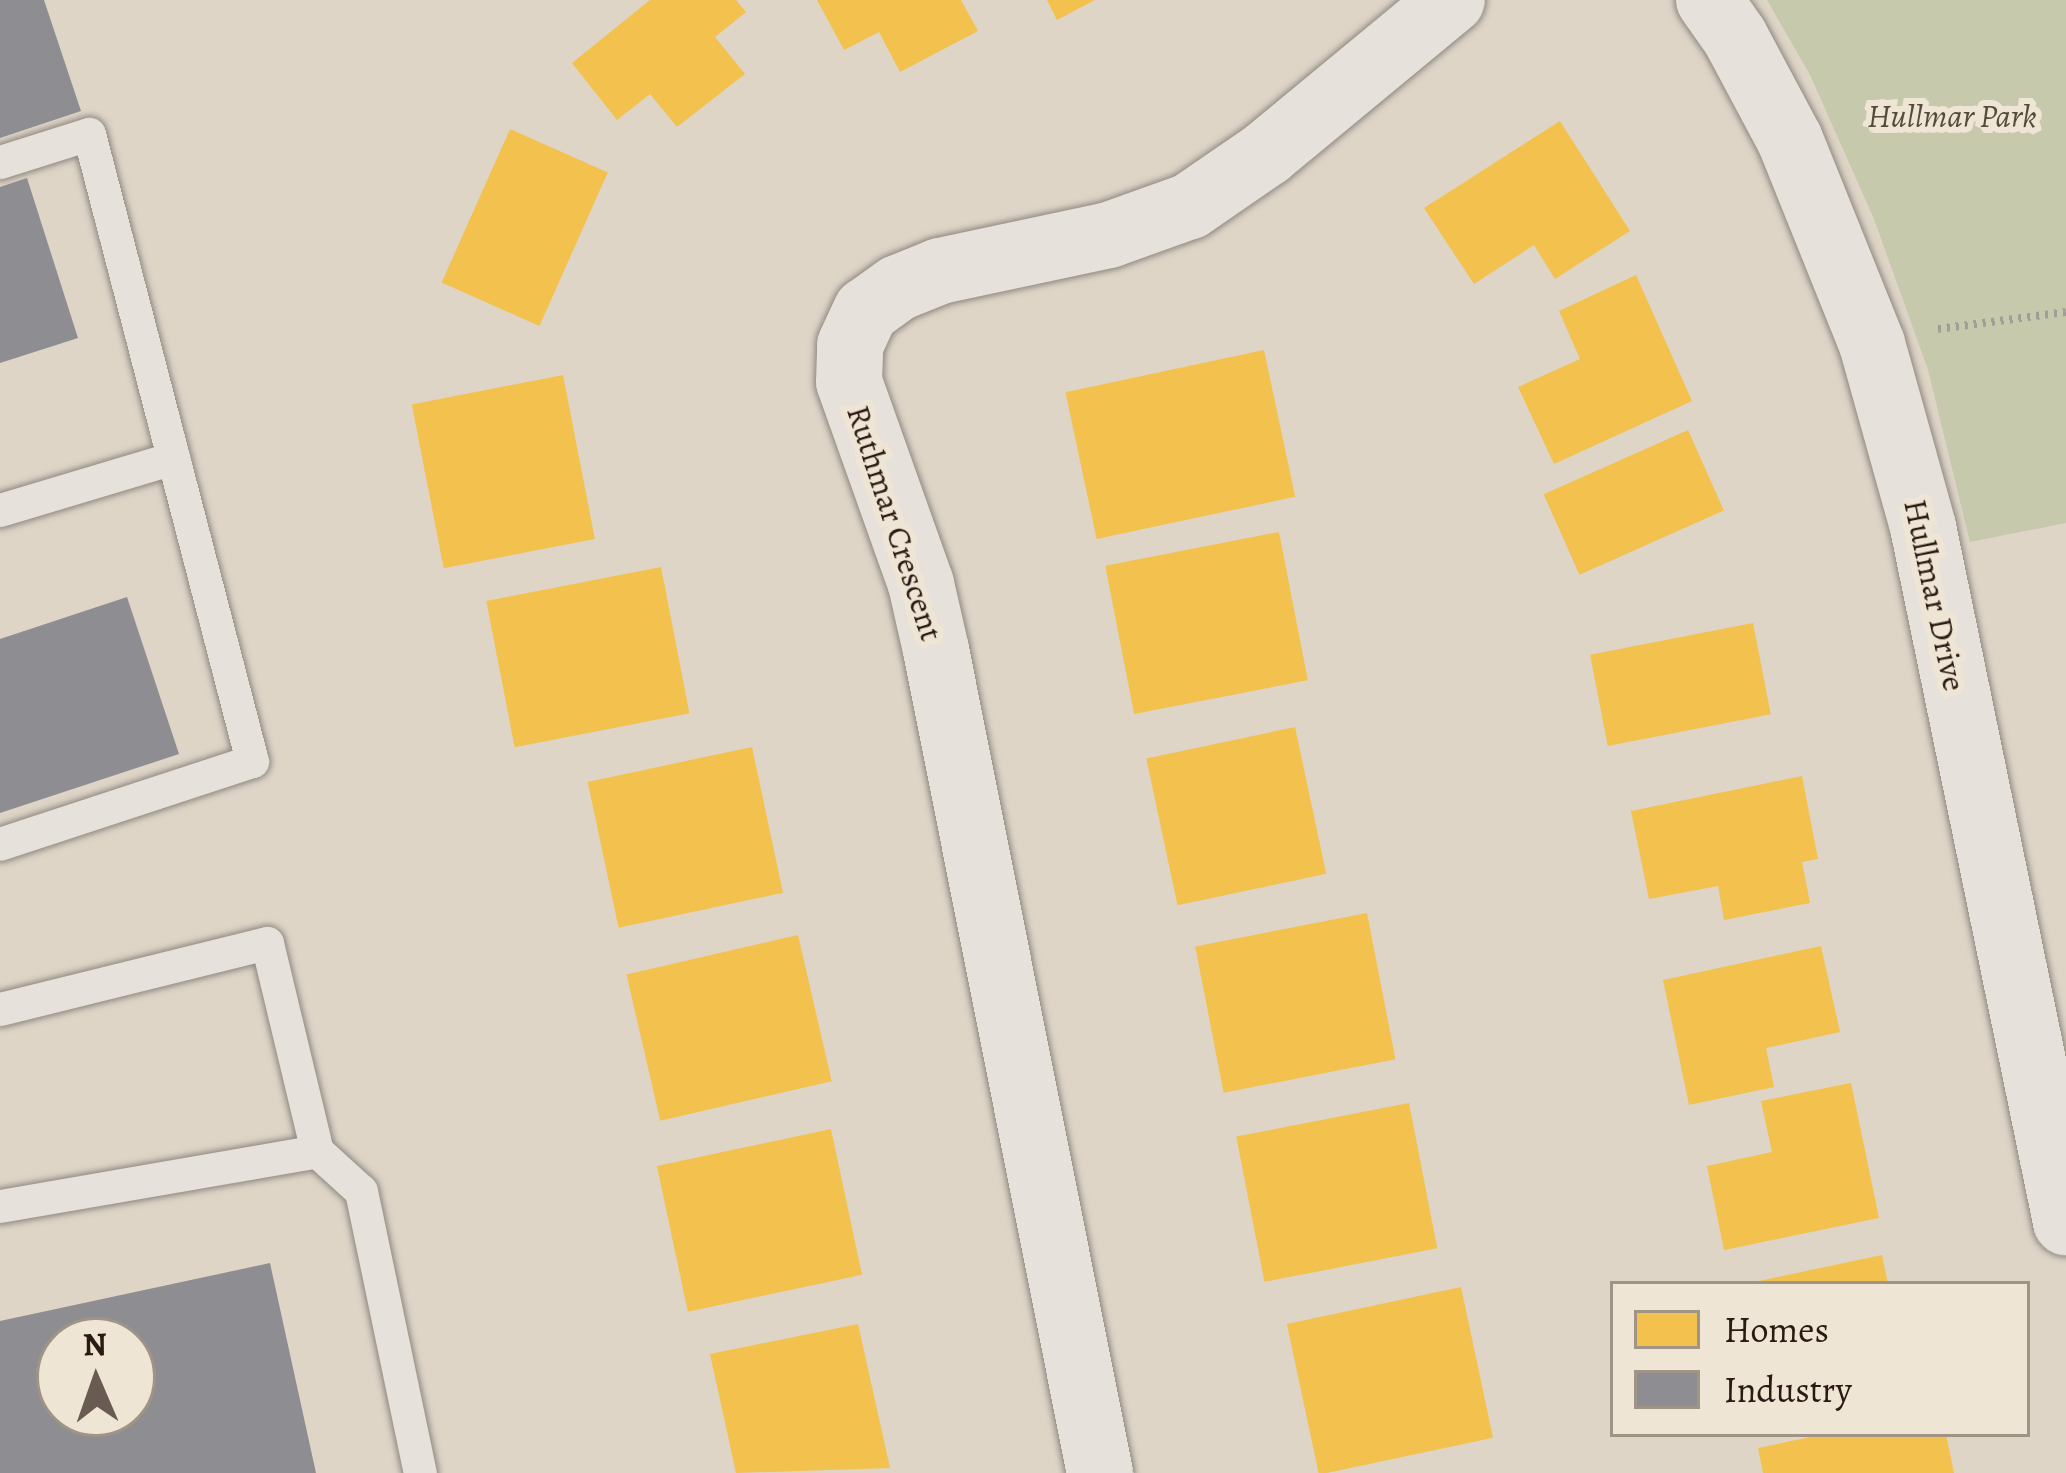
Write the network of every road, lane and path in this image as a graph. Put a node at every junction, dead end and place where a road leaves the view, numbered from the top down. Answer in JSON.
{"nodes":[{"id":1,"x":1452,"y":0,"type":"edge"},
{"id":2,"x":1709,"y":0,"type":"edge"},
{"id":3,"x":0,"y":163,"type":"edge"},
{"id":4,"x":2066,"y":312,"type":"edge"},
{"id":5,"x":1873,"y":344,"type":"junction"},
{"id":6,"x":173,"y":458,"type":"junction"},
{"id":7,"x":0,"y":510,"type":"edge"},
{"id":8,"x":0,"y":844,"type":"edge"},
{"id":9,"x":0,"y":1009,"type":"edge"},
{"id":10,"x":317,"y":1151,"type":"junction"},
{"id":11,"x":0,"y":1206,"type":"edge"},
{"id":12,"x":2066,"y":1222,"type":"edge"},
{"id":13,"x":420,"y":1473,"type":"edge"},
{"id":14,"x":1100,"y":1473,"type":"edge"}],
"edges":[{"from":1,"to":14,"type":"street","name":"Ruthmar Crescent"},
{"from":2,"to":5,"type":"street","name":"Hullmar Drive"},
{"from":3,"to":6,"type":"lane"},
{"from":4,"to":5,"type":"path"},
{"from":5,"to":12,"type":"street","name":"Hullmar Drive"},
{"from":6,"to":7,"type":"lane"},
{"from":6,"to":8,"type":"lane"},
{"from":9,"to":10,"type":"lane"},
{"from":10,"to":11,"type":"lane"},
{"from":10,"to":13,"type":"lane"}]}
